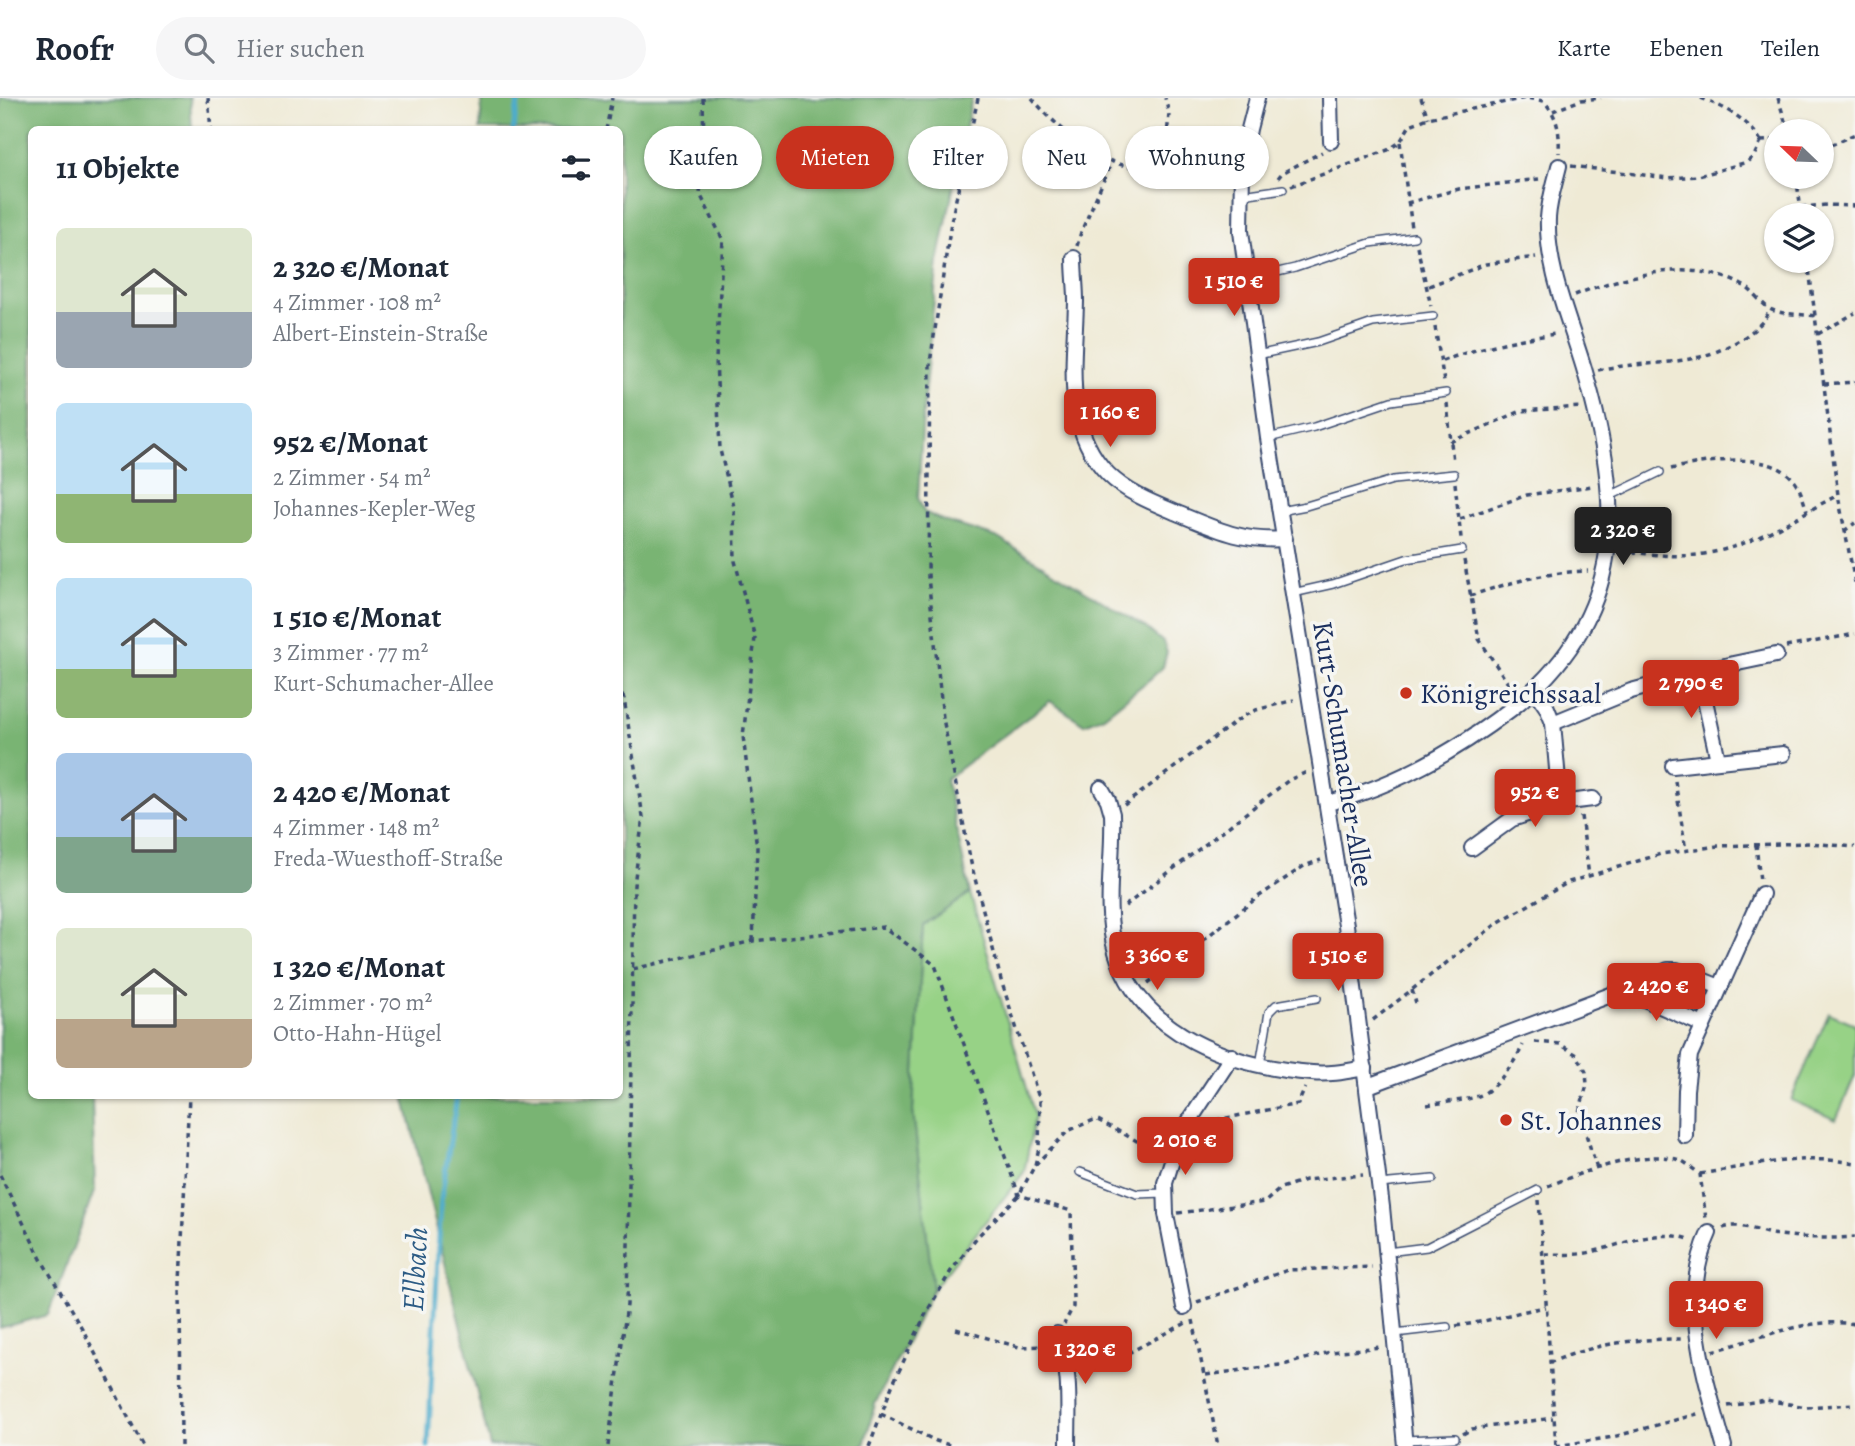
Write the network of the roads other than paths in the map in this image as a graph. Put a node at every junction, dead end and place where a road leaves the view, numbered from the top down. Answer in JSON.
{"nodes":[{"id":1,"x":1257,"y":98,"type":"edge"},
{"id":2,"x":1329,"y":98,"type":"edge"},
{"id":3,"x":1331,"y":141,"type":"road end"},
{"id":4,"x":1557,"y":173,"type":"road end"},
{"id":5,"x":1283,"y":189,"type":"road end"},
{"id":6,"x":1241,"y":195,"type":"junction"},
{"id":7,"x":1414,"y":237,"type":"road end"},
{"id":8,"x":1074,"y":258,"type":"road end"},
{"id":9,"x":1247,"y":279,"type":"junction"},
{"id":10,"x":1433,"y":316,"type":"road end"},
{"id":11,"x":1257,"y":355,"type":"junction"},
{"id":12,"x":1446,"y":393,"type":"road end"},
{"id":13,"x":1268,"y":438,"type":"junction"},
{"id":14,"x":1660,"y":472,"type":"road end"},
{"id":15,"x":1454,"y":474,"type":"road end"},
{"id":16,"x":1609,"y":490,"type":"junction"},
{"id":17,"x":1280,"y":511,"type":"junction"},
{"id":18,"x":1285,"y":539,"type":"junction"},
{"id":19,"x":1462,"y":550,"type":"road end"},
{"id":20,"x":1293,"y":593,"type":"junction"},
{"id":21,"x":1776,"y":655,"type":"road end"},
{"id":22,"x":1699,"y":673,"type":"junction"},
{"id":23,"x":1534,"y":689,"type":"junction"},
{"id":24,"x":1553,"y":723,"type":"junction"},
{"id":25,"x":1783,"y":754,"type":"dead end"},
{"id":26,"x":1718,"y":760,"type":"junction"},
{"id":27,"x":1673,"y":766,"type":"road end"},
{"id":28,"x":1101,"y":788,"type":"dead end"},
{"id":29,"x":1586,"y":800,"type":"road end"},
{"id":30,"x":1328,"y":803,"type":"junction"},
{"id":31,"x":1560,"y":803,"type":"junction"},
{"id":32,"x":1472,"y":848,"type":"dead end"},
{"id":33,"x":1762,"y":894,"type":"road end"},
{"id":34,"x":1720,"y":987,"type":"junction"},
{"id":35,"x":1624,"y":990,"type":"junction"},
{"id":36,"x":1317,"y":999,"type":"dead end"},
{"id":37,"x":1703,"y":1026,"type":"junction"},
{"id":38,"x":1232,"y":1056,"type":"junction"},
{"id":39,"x":1260,"y":1065,"type":"junction"},
{"id":40,"x":1365,"y":1068,"type":"junction"},
{"id":41,"x":1368,"y":1086,"type":"junction"},
{"id":42,"x":1685,"y":1136,"type":"dead end"},
{"id":43,"x":1080,"y":1172,"type":"dead end"},
{"id":44,"x":1378,"y":1179,"type":"junction"},
{"id":45,"x":1433,"y":1179,"type":"dead end"},
{"id":46,"x":1538,"y":1190,"type":"road end"},
{"id":47,"x":1165,"y":1193,"type":"junction"},
{"id":48,"x":1707,"y":1238,"type":"road end"},
{"id":49,"x":1388,"y":1259,"type":"junction"},
{"id":50,"x":1189,"y":1313,"type":"road end"},
{"id":51,"x":1447,"y":1327,"type":"road end"},
{"id":52,"x":1059,"y":1339,"type":"road end"},
{"id":53,"x":1396,"y":1339,"type":"junction"},
{"id":54,"x":1455,"y":1438,"type":"road end"},
{"id":55,"x":1404,"y":1443,"type":"edge"},
{"id":56,"x":1068,"y":1446,"type":"edge"},
{"id":57,"x":1724,"y":1446,"type":"edge"}],
"edges":[{"from":1,"to":6,"type":"street","name":"Kurt-Schumacher-Allee"},
{"from":2,"to":3,"type":"street"},
{"from":4,"to":16,"type":"street"},
{"from":5,"to":6,"type":"lane"},
{"from":6,"to":9,"type":"street","name":"Kurt-Schumacher-Allee"},
{"from":7,"to":9,"type":"lane"},
{"from":8,"to":18,"type":"street"},
{"from":9,"to":11,"type":"street","name":"Kurt-Schumacher-Allee"},
{"from":10,"to":11,"type":"lane"},
{"from":11,"to":13,"type":"street","name":"Kurt-Schumacher-Allee"},
{"from":12,"to":13,"type":"lane"},
{"from":13,"to":17,"type":"street","name":"Kurt-Schumacher-Allee"},
{"from":14,"to":16,"type":"lane"},
{"from":15,"to":17,"type":"lane"},
{"from":16,"to":23,"type":"street"},
{"from":17,"to":18,"type":"street","name":"Kurt-Schumacher-Allee"},
{"from":18,"to":20,"type":"street","name":"Kurt-Schumacher-Allee"},
{"from":19,"to":20,"type":"lane","name":"Kurt-Schumacher-Allee"},
{"from":20,"to":30,"type":"street","name":"Kurt-Schumacher-Allee"},
{"from":21,"to":22,"type":"street"},
{"from":22,"to":24,"type":"street"},
{"from":22,"to":26,"type":"street"},
{"from":23,"to":24,"type":"street"},
{"from":23,"to":30,"type":"street"},
{"from":24,"to":31,"type":"street"},
{"from":25,"to":26,"type":"street"},
{"from":26,"to":27,"type":"street"},
{"from":28,"to":38,"type":"street"},
{"from":29,"to":31,"type":"street"},
{"from":30,"to":40,"type":"street","name":"Kurt-Schumacher-Allee"},
{"from":31,"to":32,"type":"street"},
{"from":33,"to":34,"type":"street"},
{"from":34,"to":35,"type":"street"},
{"from":34,"to":37,"type":"street"},
{"from":35,"to":37,"type":"street"},
{"from":35,"to":41,"type":"street"},
{"from":36,"to":39,"type":"lane"},
{"from":37,"to":42,"type":"street"},
{"from":38,"to":39,"type":"street"},
{"from":38,"to":47,"type":"street"},
{"from":39,"to":40,"type":"street"},
{"from":40,"to":41,"type":"street","name":"Kurt-Schumacher-Allee"},
{"from":41,"to":44,"type":"street","name":"Kurt-Schumacher-Allee"},
{"from":43,"to":47,"type":"lane"},
{"from":44,"to":45,"type":"lane"},
{"from":44,"to":49,"type":"street","name":"Kurt-Schumacher-Allee"},
{"from":46,"to":49,"type":"lane"},
{"from":47,"to":50,"type":"street"},
{"from":48,"to":57,"type":"street"},
{"from":49,"to":53,"type":"street","name":"Kurt-Schumacher-Allee"},
{"from":51,"to":53,"type":"lane"},
{"from":52,"to":56,"type":"street"},
{"from":53,"to":55,"type":"street","name":"Kurt-Schumacher-Allee"},
{"from":54,"to":55,"type":"lane","name":"Kurt-Schumacher-Allee"}]}
